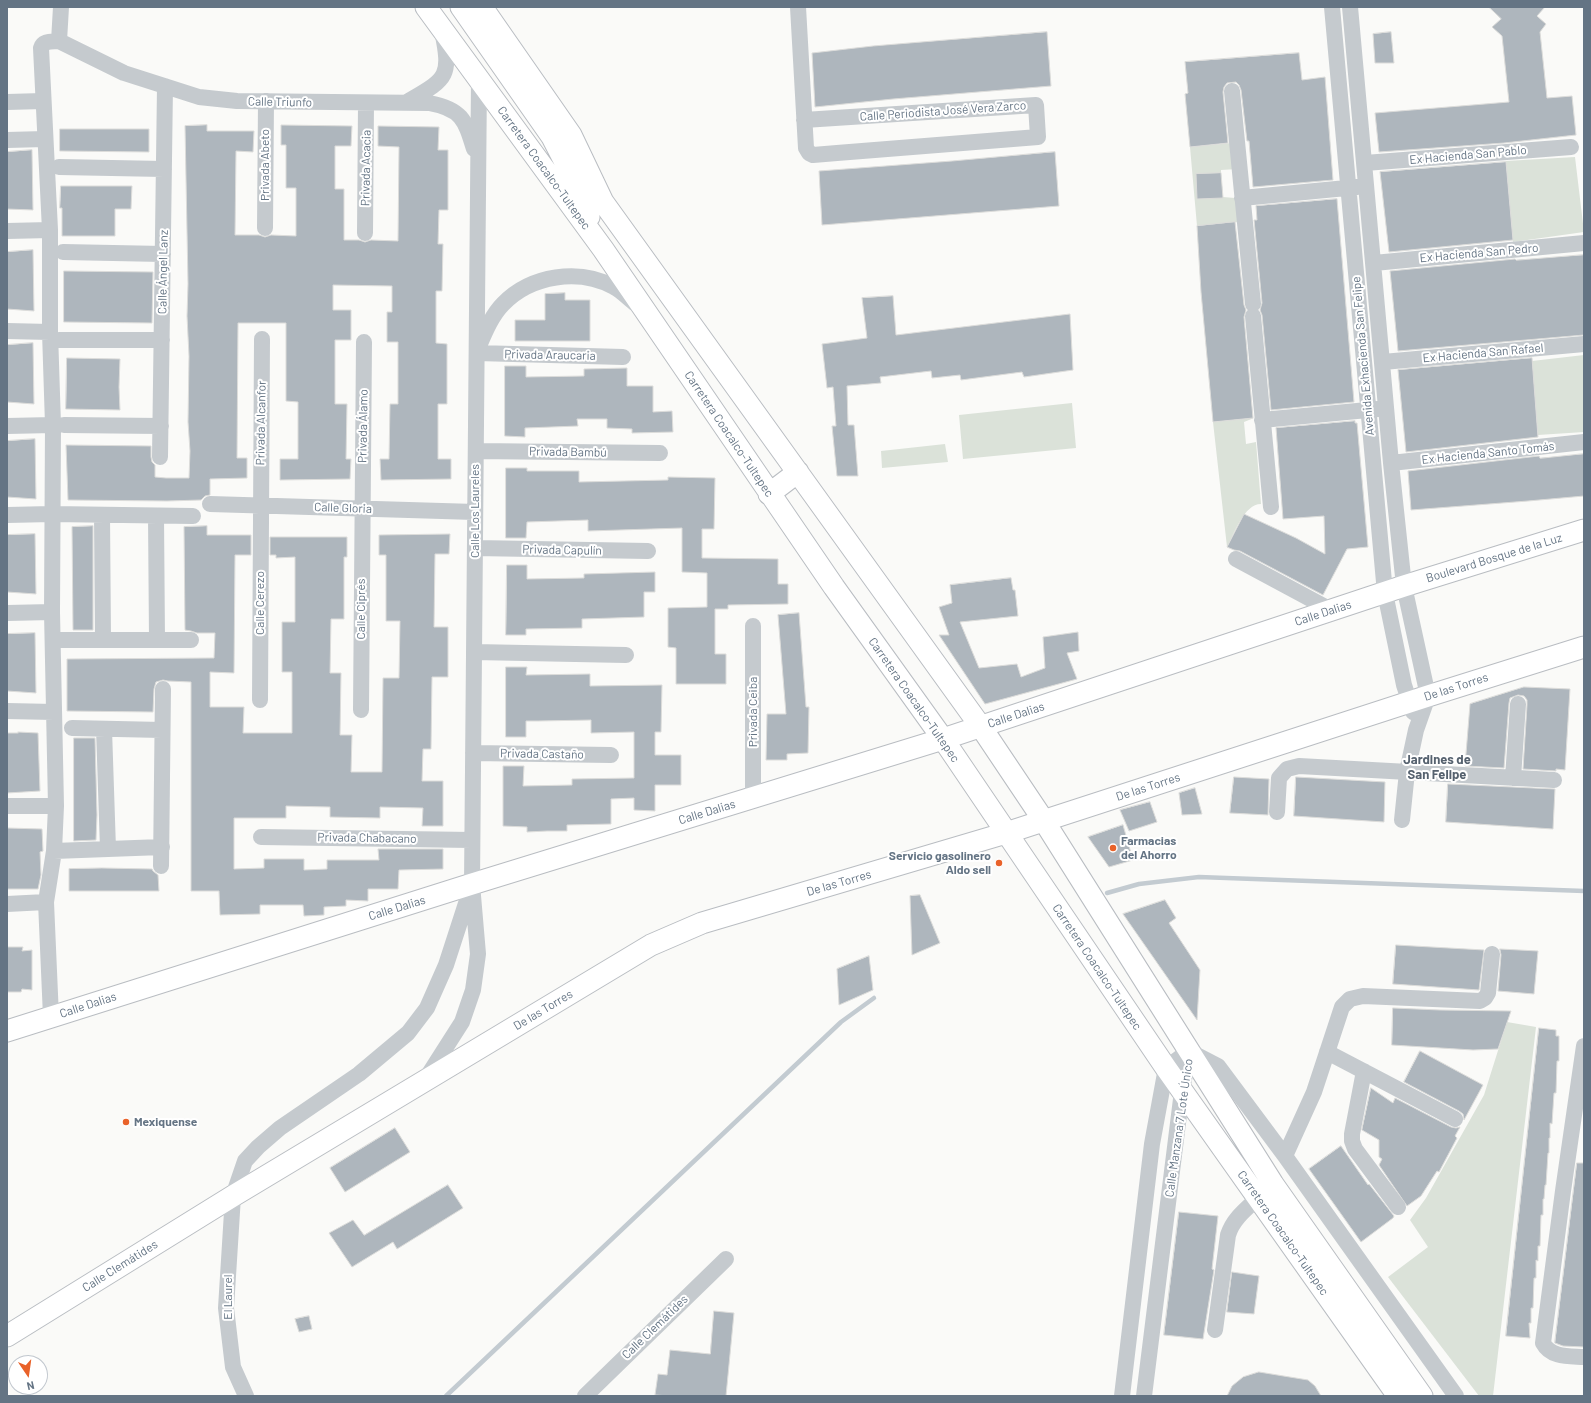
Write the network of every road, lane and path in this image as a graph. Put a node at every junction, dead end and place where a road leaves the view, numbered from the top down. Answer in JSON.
{"nodes":[{"id":1,"x":61,"y":7,"type":"edge"},
{"id":2,"x":426,"y":7,"type":"edge"},
{"id":3,"x":461,"y":7,"type":"edge"},
{"id":4,"x":482,"y":7,"type":"edge"},
{"id":5,"x":798,"y":7,"type":"edge"},
{"id":6,"x":1332,"y":7,"type":"edge"},
{"id":7,"x":1350,"y":7,"type":"edge"},
{"id":8,"x":442,"y":28,"type":"junction"},
{"id":9,"x":59,"y":41,"type":"junction"},
{"id":10,"x":479,"y":80,"type":"junction"},
{"id":11,"x":165,"y":86,"type":"junction"},
{"id":12,"x":1232,"y":91,"type":"dead end"},
{"id":13,"x":43,"y":101,"type":"junction"},
{"id":14,"x":266,"y":101,"type":"junction"},
{"id":15,"x":7,"y":102,"type":"edge"},
{"id":16,"x":366,"y":103,"type":"junction"},
{"id":17,"x":406,"y":103,"type":"junction"},
{"id":18,"x":804,"y":120,"type":"junction"},
{"id":19,"x":45,"y":139,"type":"junction"},
{"id":20,"x":7,"y":140,"type":"edge"},
{"id":21,"x":1571,"y":146,"type":"dead end"},
{"id":22,"x":478,"y":161,"type":"junction"},
{"id":23,"x":1365,"y":163,"type":"junction"},
{"id":24,"x":59,"y":168,"type":"dead end"},
{"id":25,"x":164,"y":169,"type":"junction"},
{"id":26,"x":1367,"y":186,"type":"junction"},
{"id":27,"x":1348,"y":188,"type":"junction"},
{"id":28,"x":1242,"y":198,"type":"junction"},
{"id":29,"x":265,"y":228,"type":"dead end"},
{"id":30,"x":50,"y":230,"type":"junction"},
{"id":31,"x":7,"y":231,"type":"edge"},
{"id":32,"x":365,"y":233,"type":"dead end"},
{"id":33,"x":1584,"y":243,"type":"edge"},
{"id":34,"x":603,"y":249,"type":"junction"},
{"id":35,"x":63,"y":252,"type":"dead end"},
{"id":36,"x":163,"y":254,"type":"junction"},
{"id":37,"x":1374,"y":262,"type":"junction"},
{"id":38,"x":645,"y":311,"type":"junction"},
{"id":39,"x":7,"y":331,"type":"edge"},
{"id":40,"x":55,"y":336,"type":"junction"},
{"id":41,"x":262,"y":339,"type":"dead end"},
{"id":42,"x":162,"y":340,"type":"junction"},
{"id":43,"x":364,"y":342,"type":"dead end"},
{"id":44,"x":1584,"y":344,"type":"edge"},
{"id":45,"x":477,"y":353,"type":"junction"},
{"id":46,"x":623,"y":357,"type":"dead end"},
{"id":47,"x":1383,"y":362,"type":"junction"},
{"id":48,"x":1387,"y":409,"type":"junction"},
{"id":49,"x":1368,"y":410,"type":"junction"},
{"id":50,"x":1262,"y":420,"type":"junction"},
{"id":51,"x":58,"y":425,"type":"junction"},
{"id":52,"x":7,"y":426,"type":"edge"},
{"id":53,"x":161,"y":426,"type":"junction"},
{"id":54,"x":1584,"y":442,"type":"edge"},
{"id":55,"x":476,"y":451,"type":"junction"},
{"id":56,"x":660,"y":453,"type":"dead end"},
{"id":57,"x":160,"y":457,"type":"dead end"},
{"id":58,"x":1391,"y":463,"type":"junction"},
{"id":59,"x":798,"y":472,"type":"junction"},
{"id":60,"x":769,"y":494,"type":"junction"},
{"id":61,"x":210,"y":504,"type":"dead end"},
{"id":62,"x":260,"y":506,"type":"junction"},
{"id":63,"x":1271,"y":507,"type":"dead end"},
{"id":64,"x":362,"y":509,"type":"junction"},
{"id":65,"x":475,"y":512,"type":"junction"},
{"id":66,"x":52,"y":514,"type":"junction"},
{"id":67,"x":7,"y":515,"type":"edge"},
{"id":68,"x":102,"y":515,"type":"junction"},
{"id":69,"x":156,"y":516,"type":"junction"},
{"id":70,"x":193,"y":516,"type":"dead end"},
{"id":71,"x":1584,"y":530,"type":"edge"},
{"id":72,"x":475,"y":548,"type":"junction"},
{"id":73,"x":648,"y":551,"type":"dead end"},
{"id":74,"x":1236,"y":559,"type":"dead end"},
{"id":75,"x":1404,"y":586,"type":"junction"},
{"id":76,"x":1384,"y":593,"type":"junction"},
{"id":77,"x":1331,"y":610,"type":"junction"},
{"id":78,"x":52,"y":612,"type":"junction"},
{"id":79,"x":7,"y":613,"type":"edge"},
{"id":80,"x":753,"y":626,"type":"dead end"},
{"id":81,"x":52,"y":640,"type":"junction"},
{"id":82,"x":103,"y":640,"type":"junction"},
{"id":83,"x":157,"y":640,"type":"junction"},
{"id":84,"x":191,"y":640,"type":"dead end"},
{"id":85,"x":1584,"y":647,"type":"edge"},
{"id":86,"x":474,"y":652,"type":"junction"},
{"id":87,"x":626,"y":655,"type":"dead end"},
{"id":88,"x":162,"y":689,"type":"dead end"},
{"id":89,"x":1419,"y":699,"type":"junction"},
{"id":90,"x":260,"y":700,"type":"dead end"},
{"id":91,"x":1518,"y":704,"type":"dead end"},
{"id":92,"x":361,"y":710,"type":"dead end"},
{"id":93,"x":7,"y":711,"type":"edge"},
{"id":94,"x":54,"y":712,"type":"junction"},
{"id":95,"x":981,"y":727,"type":"junction"},
{"id":96,"x":72,"y":728,"type":"dead end"},
{"id":97,"x":104,"y":729,"type":"junction"},
{"id":98,"x":162,"y":730,"type":"junction"},
{"id":99,"x":943,"y":739,"type":"junction"},
{"id":100,"x":473,"y":753,"type":"junction"},
{"id":101,"x":611,"y":755,"type":"dead end"},
{"id":102,"x":1407,"y":772,"type":"junction"},
{"id":103,"x":1513,"y":778,"type":"junction"},
{"id":104,"x":1554,"y":780,"type":"dead end"},
{"id":105,"x":753,"y":798,"type":"junction"},
{"id":106,"x":7,"y":806,"type":"edge"},
{"id":107,"x":56,"y":806,"type":"junction"},
{"id":108,"x":1277,"y":812,"type":"dead end"},
{"id":109,"x":1402,"y":820,"type":"dead end"},
{"id":110,"x":1044,"y":821,"type":"junction"},
{"id":111,"x":1006,"y":833,"type":"junction"},
{"id":112,"x":261,"y":836,"type":"dead end"},
{"id":113,"x":472,"y":840,"type":"junction"},
{"id":114,"x":162,"y":847,"type":"junction"},
{"id":115,"x":108,"y":849,"type":"junction"},
{"id":116,"x":54,"y":851,"type":"junction"},
{"id":117,"x":161,"y":866,"type":"dead end"},
{"id":118,"x":472,"y":884,"type":"junction"},
{"id":119,"x":46,"y":902,"type":"junction"},
{"id":120,"x":7,"y":904,"type":"edge"},
{"id":121,"x":1492,"y":954,"type":"dead end"},
{"id":122,"x":51,"y":1017,"type":"junction"},
{"id":123,"x":7,"y":1031,"type":"edge"},
{"id":124,"x":1584,"y":1046,"type":"edge"},
{"id":125,"x":1189,"y":1050,"type":"junction"},
{"id":126,"x":1327,"y":1052,"type":"junction"},
{"id":127,"x":1166,"y":1068,"type":"junction"},
{"id":128,"x":1364,"y":1071,"type":"junction"},
{"id":129,"x":425,"y":1081,"type":"junction"},
{"id":130,"x":1182,"y":1091,"type":"junction"},
{"id":131,"x":1455,"y":1119,"type":"dead end"},
{"id":132,"x":1285,"y":1156,"type":"junction"},
{"id":133,"x":233,"y":1196,"type":"junction"},
{"id":134,"x":1258,"y":1198,"type":"junction"},
{"id":135,"x":1398,"y":1207,"type":"dead end"},
{"id":136,"x":726,"y":1259,"type":"dead end"},
{"id":137,"x":1215,"y":1330,"type":"dead end"},
{"id":138,"x":7,"y":1336,"type":"edge"},
{"id":139,"x":1584,"y":1357,"type":"edge"},
{"id":140,"x":246,"y":1396,"type":"edge"},
{"id":141,"x":585,"y":1396,"type":"edge"},
{"id":142,"x":1122,"y":1396,"type":"edge"},
{"id":143,"x":1144,"y":1396,"type":"edge"},
{"id":144,"x":1398,"y":1396,"type":"edge"},
{"id":145,"x":1422,"y":1396,"type":"edge"},
{"id":146,"x":1456,"y":1396,"type":"edge"}],
"edges":[{"from":1,"to":9,"type":"street"},
{"from":2,"to":8,"type":"main road","name":"Carretera Coacalco-Tultepec"},
{"from":3,"to":34,"type":"main road"},
{"from":4,"to":59,"type":"main road","name":"Carretera Coacalco-Tultepec"},
{"from":5,"to":18,"type":"street"},
{"from":6,"to":27,"type":"street","name":"Avenida Exhacienda San Felipe"},
{"from":7,"to":23,"type":"street","name":"Avenida Exhacienda San Felipe"},
{"from":8,"to":10,"type":"main road","name":"Carretera Coacalco-Tultepec"},
{"from":8,"to":17,"type":"street"},
{"from":9,"to":11,"type":"street","name":"Calle Triunfo"},
{"from":9,"to":13,"type":"street"},
{"from":10,"to":22,"type":"street","name":"Calle Triunfo"},
{"from":10,"to":34,"type":"main road","name":"Carretera Coacalco-Tultepec"},
{"from":11,"to":14,"type":"street","name":"Calle Triunfo"},
{"from":11,"to":25,"type":"street","name":"Calle Ángel Lanz"},
{"from":12,"to":28,"type":"street"},
{"from":13,"to":15,"type":"street"},
{"from":13,"to":19,"type":"street"},
{"from":14,"to":16,"type":"street","name":"Calle Triunfo"},
{"from":14,"to":29,"type":"street","name":"Privada Abeto"},
{"from":16,"to":17,"type":"street","name":"Calle Triunfo"},
{"from":16,"to":32,"type":"street","name":"Privada Acacia"},
{"from":17,"to":22,"type":"street","name":"Calle Triunfo"},
{"from":18,"to":18,"type":"street","name":"Calle Periodista José Vera Zarco"},
{"from":19,"to":20,"type":"street"},
{"from":19,"to":30,"type":"street"},
{"from":21,"to":23,"type":"street","name":"Ex Hacienda San Pablo"},
{"from":22,"to":45,"type":"street","name":"Calle Triunfo"},
{"from":23,"to":26,"type":"street","name":"Avenida Exhacienda San Felipe"},
{"from":24,"to":25,"type":"street"},
{"from":25,"to":36,"type":"street","name":"Calle Ángel Lanz"},
{"from":26,"to":27,"type":"street"},
{"from":26,"to":37,"type":"street","name":"Avenida Exhacienda San Felipe"},
{"from":27,"to":28,"type":"street"},
{"from":27,"to":49,"type":"street","name":"Avenida Exhacienda San Felipe"},
{"from":28,"to":50,"type":"street"},
{"from":30,"to":31,"type":"street"},
{"from":30,"to":40,"type":"street"},
{"from":33,"to":37,"type":"street","name":"Ex Hacienda San Pedro"},
{"from":34,"to":38,"type":"main road","name":"Carretera Coacalco-Tultepec"},
{"from":35,"to":36,"type":"street"},
{"from":36,"to":42,"type":"street","name":"Calle Ángel Lanz"},
{"from":37,"to":47,"type":"street","name":"Avenida Exhacienda San Felipe"},
{"from":38,"to":45,"type":"street","name":"Calle Los Laureles"},
{"from":38,"to":60,"type":"main road","name":"Carretera Coacalco-Tultepec"},
{"from":39,"to":40,"type":"street"},
{"from":40,"to":42,"type":"street"},
{"from":40,"to":51,"type":"street"},
{"from":41,"to":62,"type":"street","name":"Privada Alcanfor"},
{"from":42,"to":53,"type":"street","name":"Calle Ángel Lanz"},
{"from":43,"to":64,"type":"street","name":"Privada Álamo"},
{"from":44,"to":47,"type":"street","name":"Ex Hacienda San Rafael"},
{"from":45,"to":46,"type":"street","name":"Privada Araucaria"},
{"from":45,"to":55,"type":"street","name":"Calle Los Laureles"},
{"from":47,"to":48,"type":"street","name":"Avenida Exhacienda San Felipe"},
{"from":48,"to":49,"type":"street"},
{"from":48,"to":58,"type":"street","name":"Avenida Exhacienda San Felipe"},
{"from":49,"to":50,"type":"street"},
{"from":49,"to":76,"type":"street","name":"Avenida Exhacienda San Felipe"},
{"from":50,"to":63,"type":"street"},
{"from":51,"to":52,"type":"street"},
{"from":51,"to":53,"type":"street"},
{"from":51,"to":66,"type":"street"},
{"from":53,"to":57,"type":"street","name":"Calle Ángel Lanz"},
{"from":54,"to":58,"type":"street","name":"Ex Hacienda Santo Tomás"},
{"from":55,"to":56,"type":"street","name":"Privada Bambú"},
{"from":55,"to":65,"type":"street","name":"Calle Los Laureles"},
{"from":58,"to":75,"type":"street","name":"Avenida Exhacienda San Felipe"},
{"from":59,"to":60,"type":"main road"},
{"from":59,"to":95,"type":"main road","name":"Carretera Coacalco-Tultepec"},
{"from":60,"to":99,"type":"main road","name":"Carretera Coacalco-Tultepec"},
{"from":61,"to":62,"type":"street","name":"Calle Gloria"},
{"from":62,"to":64,"type":"street","name":"Calle Gloria"},
{"from":62,"to":90,"type":"street","name":"Calle Cerezo"},
{"from":64,"to":65,"type":"street","name":"Calle Gloria"},
{"from":64,"to":92,"type":"street","name":"Calle Ciprés"},
{"from":65,"to":72,"type":"street","name":"Calle Los Laureles"},
{"from":66,"to":67,"type":"street"},
{"from":66,"to":68,"type":"street"},
{"from":66,"to":78,"type":"street"},
{"from":68,"to":69,"type":"street"},
{"from":68,"to":82,"type":"street"},
{"from":69,"to":70,"type":"street"},
{"from":69,"to":83,"type":"street"},
{"from":71,"to":75,"type":"main road","name":"Boulevard Bosque de la Luz"},
{"from":72,"to":73,"type":"street","name":"Privada Capulín"},
{"from":72,"to":86,"type":"street","name":"Calle Los Laureles"},
{"from":74,"to":77,"type":"street"},
{"from":75,"to":76,"type":"main road","name":"Calle Dalias"},
{"from":75,"to":89,"type":"street","name":"Avenida Exhacienda San Felipe"},
{"from":76,"to":77,"type":"main road","name":"Calle Dalias"},
{"from":76,"to":89,"type":"street","name":"Avenida Exhacienda San Felipe"},
{"from":77,"to":95,"type":"main road","name":"Calle Dalias"},
{"from":78,"to":79,"type":"street"},
{"from":78,"to":81,"type":"street"},
{"from":80,"to":105,"type":"street","name":"Privada Ceiba"},
{"from":81,"to":82,"type":"street"},
{"from":81,"to":94,"type":"street"},
{"from":82,"to":83,"type":"street"},
{"from":83,"to":84,"type":"street"},
{"from":85,"to":89,"type":"main road","name":"De las Torres"},
{"from":86,"to":87,"type":"street"},
{"from":86,"to":100,"type":"street","name":"Calle Los Laureles"},
{"from":88,"to":98,"type":"street"},
{"from":89,"to":102,"type":"street"},
{"from":89,"to":110,"type":"main road","name":"De las Torres"},
{"from":91,"to":103,"type":"street"},
{"from":93,"to":94,"type":"street"},
{"from":94,"to":107,"type":"street"},
{"from":95,"to":99,"type":"main road","name":"Calle Dalias"},
{"from":95,"to":110,"type":"main road","name":"Carretera Coacalco-Tultepec"},
{"from":96,"to":97,"type":"street"},
{"from":97,"to":98,"type":"street"},
{"from":97,"to":115,"type":"street"},
{"from":98,"to":114,"type":"street"},
{"from":99,"to":105,"type":"main road","name":"Calle Dalias"},
{"from":99,"to":111,"type":"main road","name":"Carretera Coacalco-Tultepec"},
{"from":100,"to":101,"type":"street","name":"Privada Castaño"},
{"from":100,"to":113,"type":"street","name":"Calle Los Laureles"},
{"from":102,"to":103,"type":"street"},
{"from":102,"to":108,"type":"street"},
{"from":102,"to":109,"type":"street"},
{"from":103,"to":104,"type":"street"},
{"from":105,"to":118,"type":"main road","name":"Calle Dalias"},
{"from":106,"to":107,"type":"street"},
{"from":107,"to":116,"type":"street"},
{"from":110,"to":111,"type":"main road","name":"De las Torres"},
{"from":110,"to":125,"type":"main road","name":"Carretera Coacalco-Tultepec"},
{"from":111,"to":127,"type":"main road","name":"Carretera Coacalco-Tultepec"},
{"from":111,"to":129,"type":"main road","name":"De las Torres"},
{"from":112,"to":113,"type":"street","name":"Privada Chabacano"},
{"from":113,"to":118,"type":"street","name":"Calle Los Laureles"},
{"from":114,"to":115,"type":"street"},
{"from":114,"to":117,"type":"street"},
{"from":115,"to":116,"type":"street"},
{"from":116,"to":119,"type":"street"},
{"from":118,"to":122,"type":"main road","name":"Calle Dalias"},
{"from":118,"to":129,"type":"street"},
{"from":118,"to":133,"type":"street","name":"El Laurel"},
{"from":119,"to":120,"type":"street"},
{"from":119,"to":122,"type":"street"},
{"from":121,"to":126,"type":"street"},
{"from":122,"to":123,"type":"main road","name":"Calle Dalias"},
{"from":124,"to":139,"type":"street"},
{"from":125,"to":127,"type":"street","name":"Calle Manzana 7 Lote Único"},
{"from":125,"to":130,"type":"street","name":"Calle Manzana 7 Lote Único"},
{"from":125,"to":132,"type":"street"},
{"from":125,"to":145,"type":"main road","name":"Carretera Coacalco-Tultepec"},
{"from":126,"to":128,"type":"street"},
{"from":126,"to":132,"type":"street"},
{"from":127,"to":130,"type":"main road","name":"Carretera Coacalco-Tultepec"},
{"from":127,"to":142,"type":"street","name":"Calle Manzana 7 Lote Único"},
{"from":128,"to":131,"type":"street"},
{"from":128,"to":135,"type":"street"},
{"from":129,"to":133,"type":"main road","name":"De las Torres"},
{"from":130,"to":134,"type":"main road","name":"Carretera Coacalco-Tultepec"},
{"from":130,"to":143,"type":"street","name":"Calle Manzana 7 Lote Único"},
{"from":132,"to":146,"type":"street"},
{"from":133,"to":138,"type":"main road","name":"Calle Clemátides"},
{"from":133,"to":140,"type":"street","name":"El Laurel"},
{"from":134,"to":137,"type":"street"},
{"from":134,"to":144,"type":"main road","name":"Carretera Coacalco-Tultepec"},
{"from":136,"to":141,"type":"street","name":"Calle Clemátides"}]}
